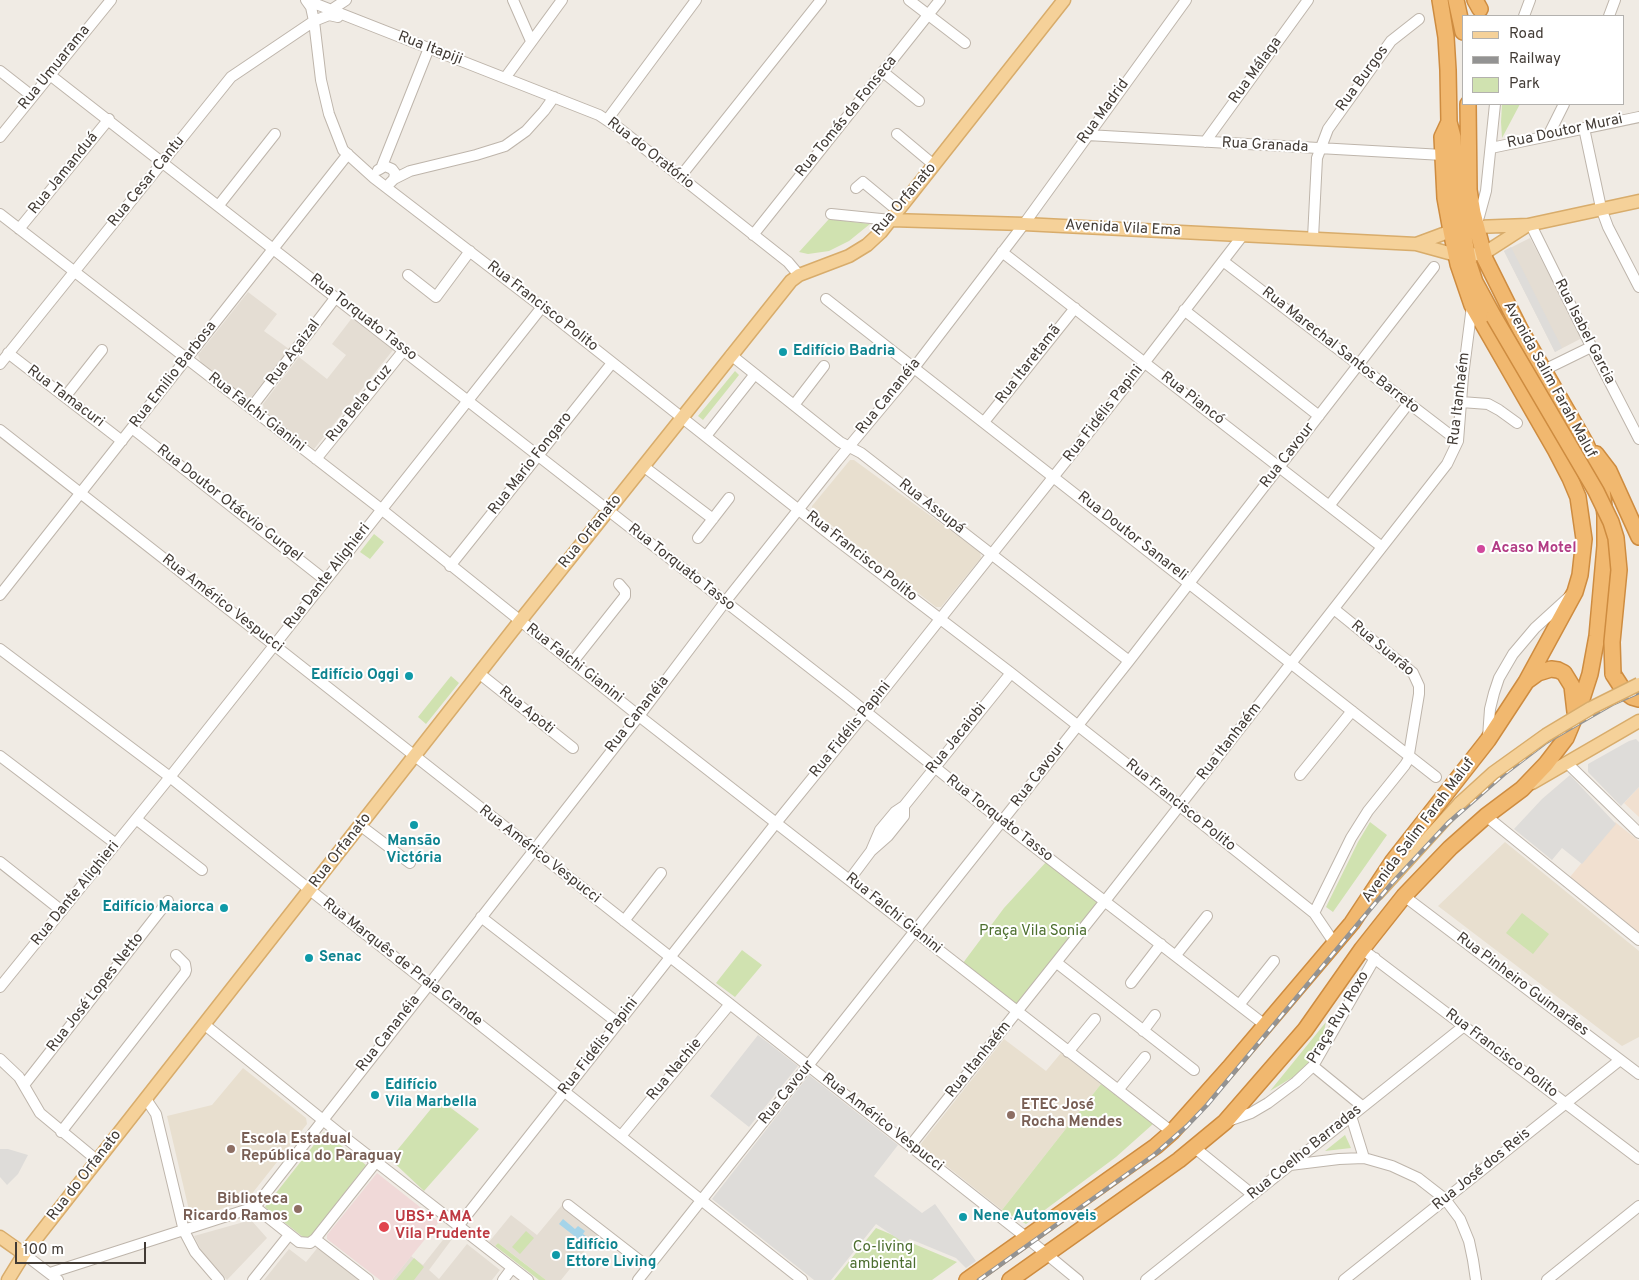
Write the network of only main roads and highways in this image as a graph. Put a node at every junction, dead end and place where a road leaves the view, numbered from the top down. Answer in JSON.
{"nodes":[{"id":1,"x":1064,"y":0,"type":"edge"},
{"id":2,"x":1456,"y":0,"type":"edge"},
{"id":3,"x":1440,"y":3,"type":"edge"},
{"id":4,"x":1462,"y":27,"type":"edge"},
{"id":5,"x":1468,"y":105,"type":"edge"},
{"id":6,"x":1449,"y":122,"type":"junction"},
{"id":7,"x":1639,"y":201,"type":"edge"},
{"id":8,"x":895,"y":215,"type":"junction"},
{"id":9,"x":1530,"y":225,"type":"junction"},
{"id":10,"x":1463,"y":229,"type":"junction"},
{"id":11,"x":1416,"y":244,"type":"junction"},
{"id":12,"x":1483,"y":254,"type":"junction"},
{"id":13,"x":1462,"y":255,"type":"junction"},
{"id":14,"x":1586,"y":444,"type":"junction"},
{"id":15,"x":1639,"y":538,"type":"edge"},
{"id":16,"x":1526,"y":682,"type":"junction"},
{"id":17,"x":1639,"y":684,"type":"edge"},
{"id":18,"x":1639,"y":699,"type":"edge"},
{"id":19,"x":1575,"y":716,"type":"junction"},
{"id":20,"x":1639,"y":721,"type":"edge"},
{"id":21,"x":1522,"y":789,"type":"junction"},
{"id":22,"x":1352,"y":923,"type":"junction"},
{"id":23,"x":146,"y":1099,"type":"joint"},
{"id":24,"x":0,"y":1237,"type":"edge"},
{"id":25,"x":24,"y":1254,"type":"junction"},
{"id":26,"x":8,"y":1280,"type":"edge"},
{"id":27,"x":966,"y":1280,"type":"edge"},
{"id":28,"x":1010,"y":1280,"type":"edge"}],
"edges":[{"from":1,"to":8,"type":"main road","name":"Rua Orfanato"},
{"from":2,"to":4,"type":"highway"},
{"from":3,"to":6,"type":"highway","name":"Avenida Salim Farah Maluf"},
{"from":5,"to":10,"type":"highway","name":"Avenida Salim Farah Maluf"},
{"from":6,"to":10,"type":"highway"},
{"from":6,"to":10,"type":"highway","name":"Avenida Salim Farah Maluf"},
{"from":7,"to":9,"type":"main road","name":"Avenida Vila Ema"},
{"from":8,"to":11,"type":"main road","name":"Avenida Vila Ema"},
{"from":8,"to":23,"type":"main road","name":"Rua Orfanato"},
{"from":9,"to":10,"type":"main road","name":"Avenida Vila Ema"},
{"from":9,"to":12,"type":"main road","name":"Avenida Vila Ema"},
{"from":10,"to":11,"type":"main road","name":"Avenida Vila Ema"},
{"from":10,"to":12,"type":"highway","name":"Avenida Salim Farah Maluf"},
{"from":10,"to":13,"type":"highway"},
{"from":11,"to":13,"type":"main road","name":"Avenida Vila Ema"},
{"from":12,"to":13,"type":"main road","name":"Avenida Vila Ema"},
{"from":12,"to":14,"type":"highway","name":"Avenida Salim Farah Maluf"},
{"from":13,"to":16,"type":"highway","name":"Avenida Salim Farah Maluf"},
{"from":13,"to":18,"type":"highway","bridge":true},
{"from":14,"to":15,"type":"highway"},
{"from":14,"to":19,"type":"highway","name":"Avenida Salim Farah Maluf"},
{"from":16,"to":19,"type":"highway"},
{"from":16,"to":22,"type":"highway","name":"Avenida Salim Farah Maluf"},
{"from":17,"to":22,"type":"main road","bridge":true},
{"from":19,"to":21,"type":"highway","name":"Avenida Salim Farah Maluf"},
{"from":20,"to":21,"type":"main road"},
{"from":21,"to":28,"type":"highway","name":"Avenida Salim Farah Maluf"},
{"from":22,"to":27,"type":"highway","name":"Avenida Salim Farah Maluf"},
{"from":23,"to":25,"type":"main road","name":"Rua do Orfanato"},
{"from":24,"to":25,"type":"main road"},
{"from":25,"to":26,"type":"main road"}]}
